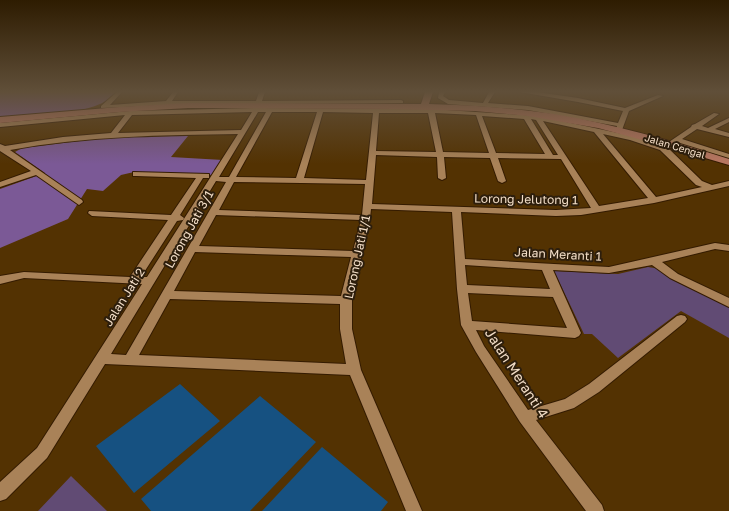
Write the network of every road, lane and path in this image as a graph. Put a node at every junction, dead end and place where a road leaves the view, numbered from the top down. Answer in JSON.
{"nodes":[{"id":1,"x":47,"y":116,"type":"edge"},
{"id":2,"x":99,"y":116,"type":"edge"},
{"id":3,"x":128,"y":116,"type":"edge"},
{"id":4,"x":252,"y":116,"type":"edge"},
{"id":5,"x":267,"y":116,"type":"edge"},
{"id":6,"x":319,"y":116,"type":"edge"},
{"id":7,"x":376,"y":116,"type":"edge"},
{"id":8,"x":431,"y":116,"type":"edge"},
{"id":9,"x":479,"y":116,"type":"edge"},
{"id":10,"x":532,"y":116,"type":"junction"},
{"id":11,"x":571,"y":116,"type":"edge"},
{"id":12,"x":624,"y":116,"type":"edge"},
{"id":13,"x":713,"y":116,"type":"edge"},
{"id":14,"x":0,"y":120,"type":"edge"},
{"id":15,"x":729,"y":120,"type":"edge"},
{"id":16,"x":0,"y":125,"type":"edge"},
{"id":17,"x":694,"y":126,"type":"junction"},
{"id":18,"x":620,"y":128,"type":"junction"},
{"id":19,"x":596,"y":130,"type":"junction"},
{"id":20,"x":709,"y":130,"type":"junction"},
{"id":21,"x":243,"y":132,"type":"junction"},
{"id":22,"x":113,"y":134,"type":"junction"},
{"id":23,"x":729,"y":135,"type":"edge"},
{"id":24,"x":673,"y":141,"type":"junction"},
{"id":25,"x":1,"y":148,"type":"edge"},
{"id":26,"x":372,"y":153,"type":"junction"},
{"id":27,"x":440,"y":154,"type":"junction"},
{"id":28,"x":493,"y":155,"type":"junction"},
{"id":29,"x":550,"y":156,"type":"junction"},
{"id":30,"x":562,"y":156,"type":"junction"},
{"id":31,"x":729,"y":156,"type":"edge"},
{"id":32,"x":729,"y":162,"type":"edge"},
{"id":33,"x":36,"y":172,"type":"junction"},
{"id":34,"x":136,"y":174,"type":"dead end"},
{"id":35,"x":201,"y":176,"type":"junction"},
{"id":36,"x":215,"y":177,"type":"junction"},
{"id":37,"x":442,"y":178,"type":"dead end"},
{"id":38,"x":232,"y":179,"type":"junction"},
{"id":39,"x":300,"y":181,"type":"junction"},
{"id":40,"x":502,"y":181,"type":"dead end"},
{"id":41,"x":370,"y":182,"type":"junction"},
{"id":42,"x":729,"y":183,"type":"edge"},
{"id":43,"x":0,"y":185,"type":"edge"},
{"id":44,"x":711,"y":188,"type":"junction"},
{"id":45,"x":654,"y":200,"type":"junction"},
{"id":46,"x":79,"y":202,"type":"dead end"},
{"id":47,"x":596,"y":209,"type":"junction"},
{"id":48,"x":456,"y":210,"type":"junction"},
{"id":49,"x":213,"y":212,"type":"junction"},
{"id":50,"x":367,"y":212,"type":"junction"},
{"id":51,"x":92,"y":213,"type":"dead end"},
{"id":52,"x":175,"y":218,"type":"junction"},
{"id":53,"x":190,"y":218,"type":"junction"},
{"id":54,"x":729,"y":248,"type":"edge"},
{"id":55,"x":192,"y":249,"type":"junction"},
{"id":56,"x":356,"y":254,"type":"junction"},
{"id":57,"x":654,"y":261,"type":"junction"},
{"id":58,"x":461,"y":262,"type":"junction"},
{"id":59,"x":546,"y":266,"type":"junction"},
{"id":60,"x":0,"y":280,"type":"edge"},
{"id":61,"x":133,"y":281,"type":"junction"},
{"id":62,"x":149,"y":281,"type":"junction"},
{"id":63,"x":462,"y":289,"type":"junction"},
{"id":64,"x":557,"y":292,"type":"junction"},
{"id":65,"x":166,"y":295,"type":"junction"},
{"id":66,"x":346,"y":300,"type":"junction"},
{"id":67,"x":729,"y":303,"type":"edge"},
{"id":68,"x":681,"y":319,"type":"dead end"},
{"id":69,"x":467,"y":325,"type":"junction"},
{"id":70,"x":101,"y":359,"type":"junction"},
{"id":71,"x":130,"y":360,"type":"junction"},
{"id":72,"x":354,"y":370,"type":"junction"},
{"id":73,"x":526,"y":417,"type":"junction"},
{"id":74,"x":0,"y":493,"type":"edge"},
{"id":75,"x":414,"y":511,"type":"edge"},
{"id":76,"x":596,"y":511,"type":"edge"}],
"edges":[{"from":1,"to":14,"type":"street","name":"Jalan Cengal"},
{"from":2,"to":16,"type":"street"},
{"from":3,"to":22,"type":"street"},
{"from":4,"to":21,"type":"street","name":"Jalan Jati 2"},
{"from":5,"to":38,"type":"street","name":"Lorong Jati 3/1"},
{"from":6,"to":39,"type":"street"},
{"from":7,"to":26,"type":"street","name":"Lorong Jati 1/1"},
{"from":8,"to":27,"type":"street"},
{"from":9,"to":28,"type":"street"},
{"from":10,"to":18,"type":"street","name":"Jalan Cengal"},
{"from":10,"to":19,"type":"street"},
{"from":10,"to":29,"type":"street"},
{"from":10,"to":30,"type":"street"},
{"from":11,"to":18,"type":"street"},
{"from":12,"to":18,"type":"street"},
{"from":13,"to":17,"type":"street"},
{"from":15,"to":20,"type":"street"},
{"from":17,"to":20,"type":"street"},
{"from":17,"to":24,"type":"street"},
{"from":18,"to":24,"type":"street","name":"Jalan Cengal"},
{"from":19,"to":44,"type":"street"},
{"from":19,"to":45,"type":"street"},
{"from":20,"to":23,"type":"street"},
{"from":21,"to":22,"type":"street"},
{"from":21,"to":36,"type":"street","name":"Jalan Jati 2"},
{"from":22,"to":25,"type":"street"},
{"from":24,"to":31,"type":"street"},
{"from":24,"to":32,"type":"street","name":"Jalan Cengal"},
{"from":25,"to":33,"type":"street"},
{"from":26,"to":27,"type":"street"},
{"from":26,"to":41,"type":"street","name":"Lorong Jati 1/1"},
{"from":27,"to":28,"type":"street"},
{"from":27,"to":37,"type":"street"},
{"from":28,"to":29,"type":"street"},
{"from":28,"to":40,"type":"street"},
{"from":29,"to":30,"type":"street"},
{"from":30,"to":47,"type":"street"},
{"from":33,"to":43,"type":"street"},
{"from":33,"to":46,"type":"street"},
{"from":34,"to":35,"type":"street"},
{"from":35,"to":36,"type":"street"},
{"from":35,"to":52,"type":"street"},
{"from":36,"to":38,"type":"street"},
{"from":36,"to":53,"type":"street","name":"Jalan Jati 2"},
{"from":38,"to":39,"type":"street"},
{"from":38,"to":49,"type":"street","name":"Lorong Jati 3/1"},
{"from":39,"to":41,"type":"street"},
{"from":41,"to":50,"type":"street","name":"Lorong Jati 1/1"},
{"from":42,"to":44,"type":"street","name":"Lorong Jelutong 1"},
{"from":44,"to":45,"type":"street","name":"Lorong Jelutong 1"},
{"from":45,"to":47,"type":"street","name":"Lorong Jelutong 1"},
{"from":47,"to":48,"type":"street","name":"Lorong Jelutong 1"},
{"from":48,"to":50,"type":"street","name":"Lorong Jelutong 1"},
{"from":48,"to":58,"type":"street","name":"Jalan Meranti 4"},
{"from":49,"to":50,"type":"street","name":"Lorong Jelutong 1"},
{"from":49,"to":55,"type":"street","name":"Lorong Jati 3/1"},
{"from":50,"to":56,"type":"street","name":"Lorong Jati 1/1"},
{"from":51,"to":52,"type":"street"},
{"from":52,"to":53,"type":"street"},
{"from":52,"to":61,"type":"street"},
{"from":53,"to":62,"type":"street","name":"Jalan Jati 2"},
{"from":54,"to":57,"type":"street","name":"Jalan Meranti 1"},
{"from":55,"to":56,"type":"street"},
{"from":55,"to":65,"type":"street","name":"Lorong Jati 3/1"},
{"from":56,"to":66,"type":"street","name":"Lorong Jati 1/1"},
{"from":57,"to":59,"type":"street","name":"Jalan Meranti 1"},
{"from":57,"to":67,"type":"street"},
{"from":58,"to":59,"type":"street","name":"Jalan Meranti 1"},
{"from":58,"to":63,"type":"street","name":"Jalan Meranti 4"},
{"from":59,"to":64,"type":"street"},
{"from":60,"to":61,"type":"street"},
{"from":61,"to":62,"type":"street"},
{"from":62,"to":70,"type":"street","name":"Jalan Jati 2"},
{"from":63,"to":64,"type":"street"},
{"from":63,"to":69,"type":"street","name":"Jalan Meranti 4"},
{"from":64,"to":69,"type":"street"},
{"from":65,"to":66,"type":"street"},
{"from":65,"to":71,"type":"street","name":"Lorong Jati 3/1"},
{"from":66,"to":72,"type":"street","name":"Lorong Jati 1/1"},
{"from":68,"to":73,"type":"street"},
{"from":69,"to":73,"type":"street","name":"Jalan Meranti 4"},
{"from":70,"to":71,"type":"street"},
{"from":70,"to":74,"type":"street","name":"Jalan Jati 2"},
{"from":71,"to":72,"type":"street"},
{"from":72,"to":75,"type":"street","name":"Lorong Jati 1/1"},
{"from":73,"to":76,"type":"street","name":"Jalan Meranti 4"}]}
